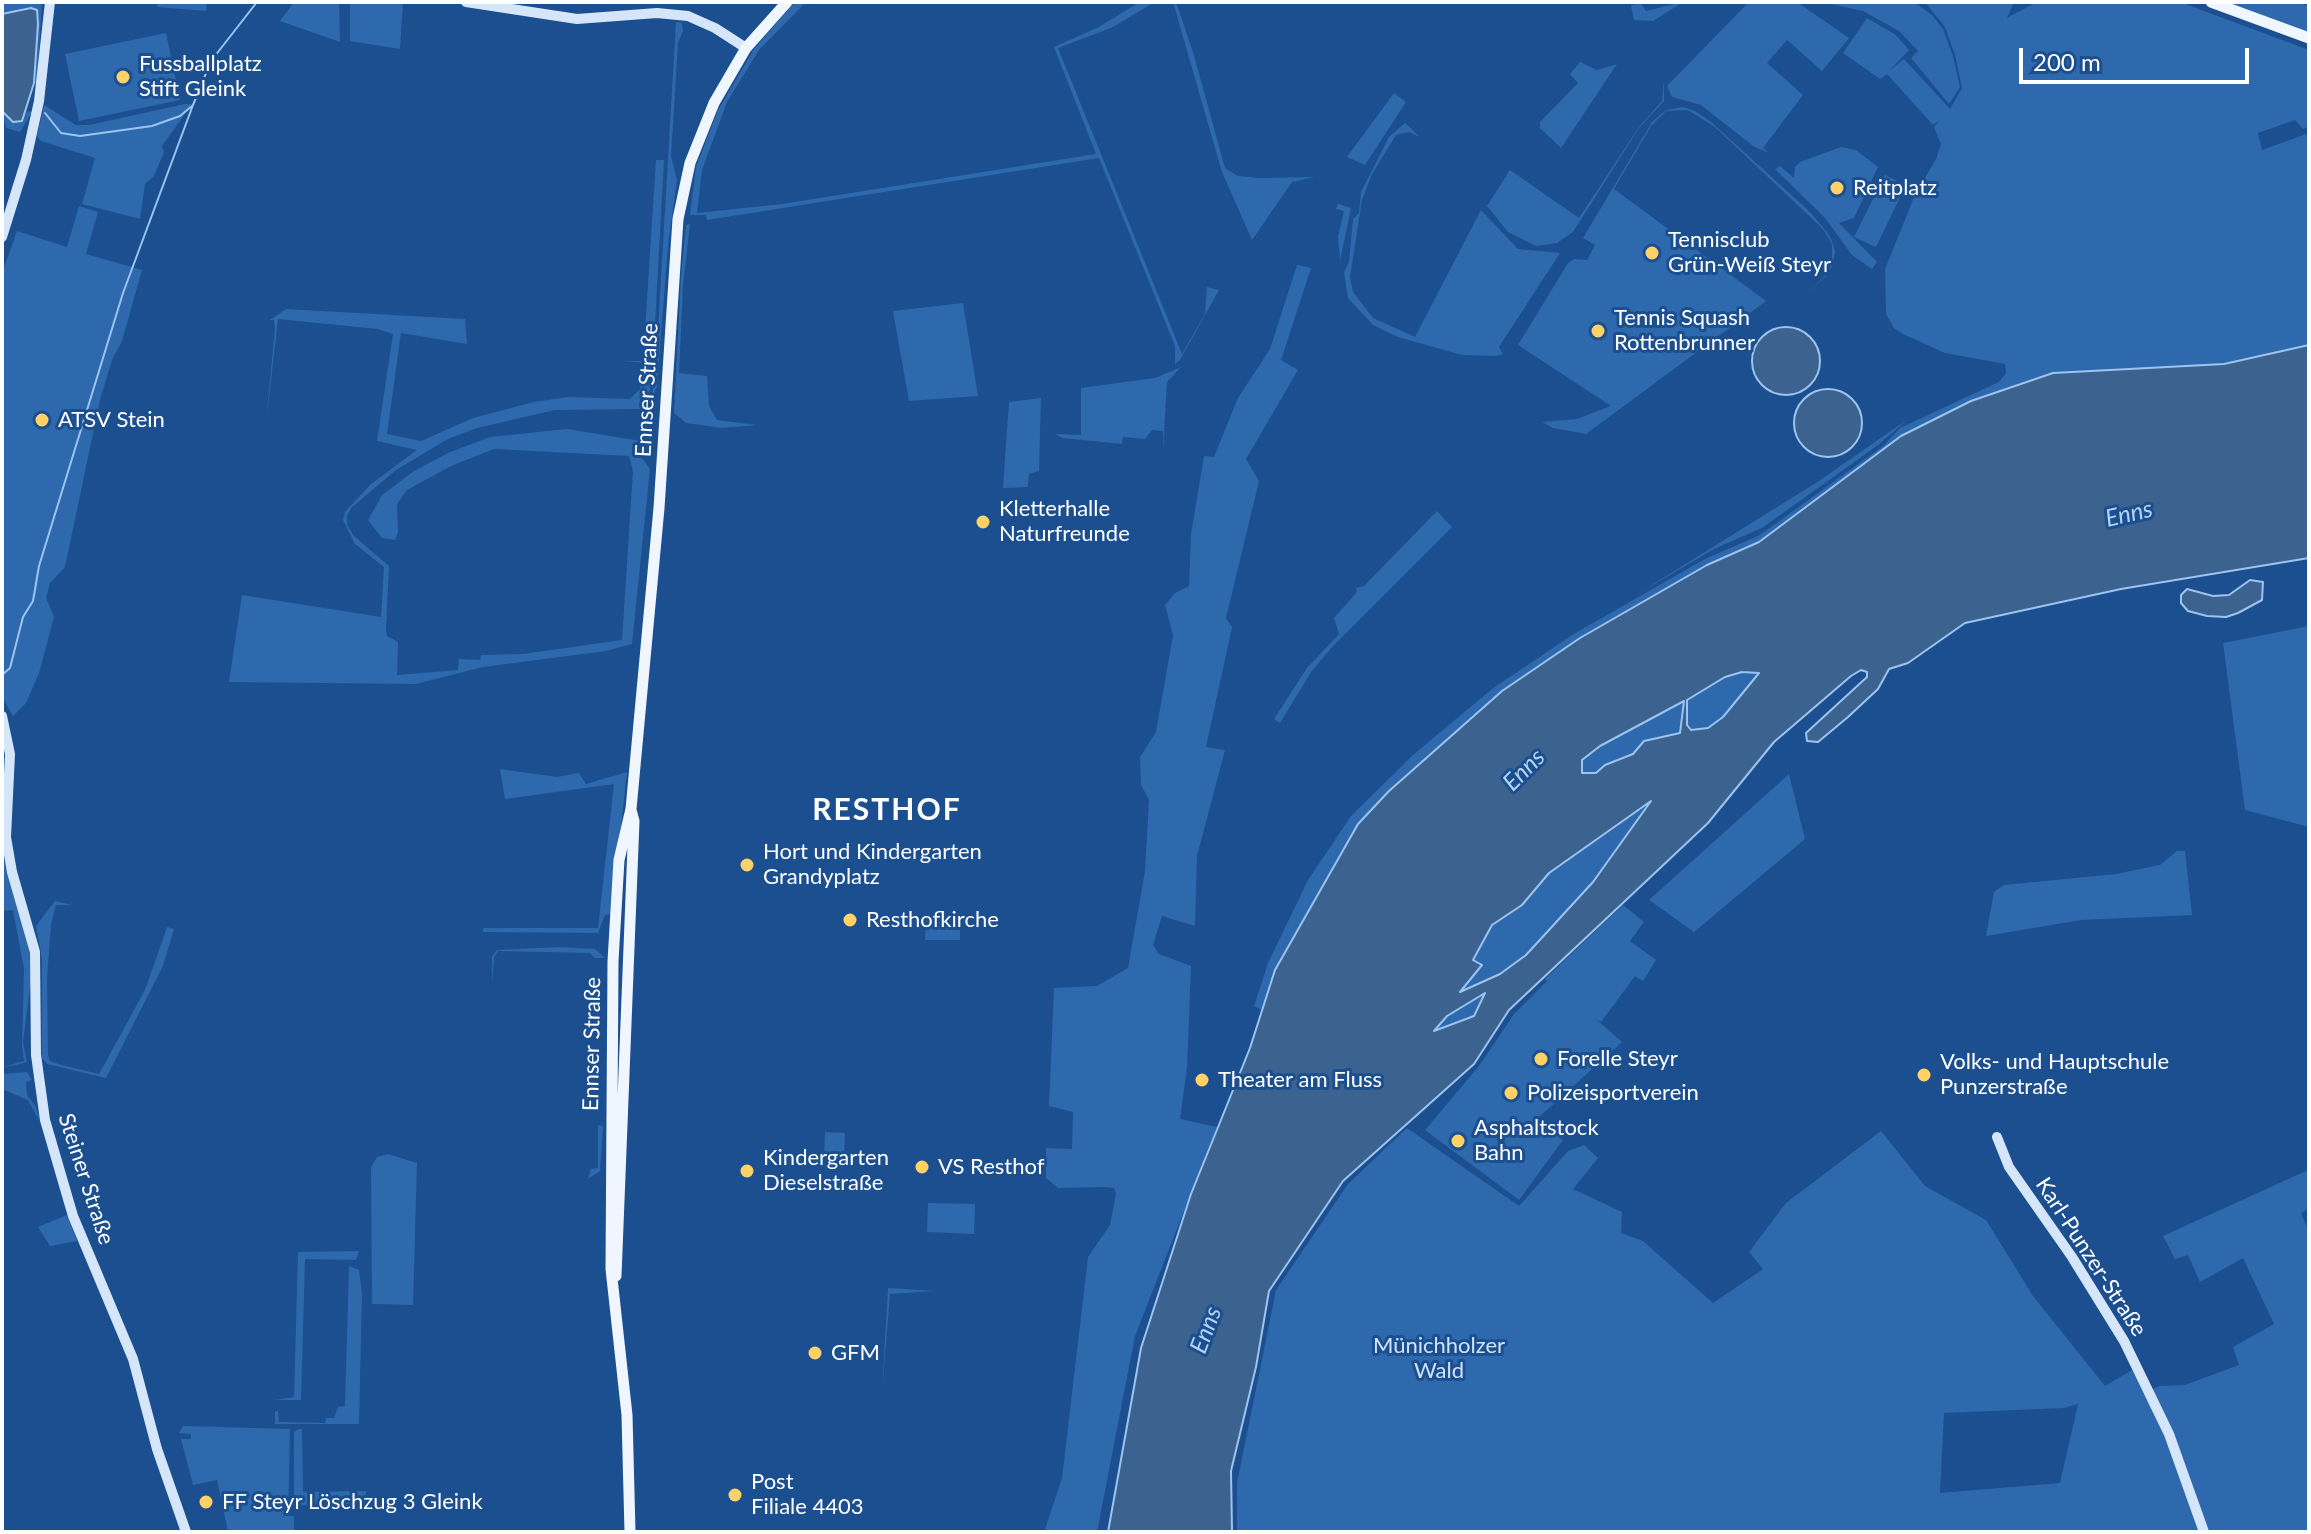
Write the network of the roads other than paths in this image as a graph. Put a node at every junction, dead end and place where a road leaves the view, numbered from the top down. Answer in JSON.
{"nodes":[{"id":1,"x":50,"y":2,"type":"edge"},
{"id":2,"x":466,"y":2,"type":"edge"},
{"id":3,"x":787,"y":2,"type":"edge"},
{"id":4,"x":2211,"y":2,"type":"edge"},
{"id":5,"x":692,"y":4,"type":"dead end"},
{"id":6,"x":688,"y":16,"type":"junction"},
{"id":7,"x":2309,"y":38,"type":"edge"},
{"id":8,"x":746,"y":48,"type":"junction"},
{"id":9,"x":2,"y":237,"type":"edge"},
{"id":10,"x":2,"y":716,"type":"edge"},
{"id":11,"x":1997,"y":1137,"type":"dead end"},
{"id":12,"x":186,"y":1532,"type":"edge"},
{"id":13,"x":630,"y":1532,"type":"edge"},
{"id":14,"x":2204,"y":1532,"type":"edge"}],
"edges":[{"from":1,"to":9,"type":"street"},
{"from":2,"to":6,"type":"street"},
{"from":3,"to":8,"type":"main road","name":"Ennser Straße"},
{"from":4,"to":7,"type":"main road"},
{"from":5,"to":6,"type":"street"},
{"from":6,"to":8,"type":"street"},
{"from":8,"to":13,"type":"main road","name":"Ennser Straße"},
{"from":10,"to":12,"type":"street","name":"Steiner Straße"},
{"from":11,"to":14,"type":"street","name":"Karl-Punzer-Straße"}]}
